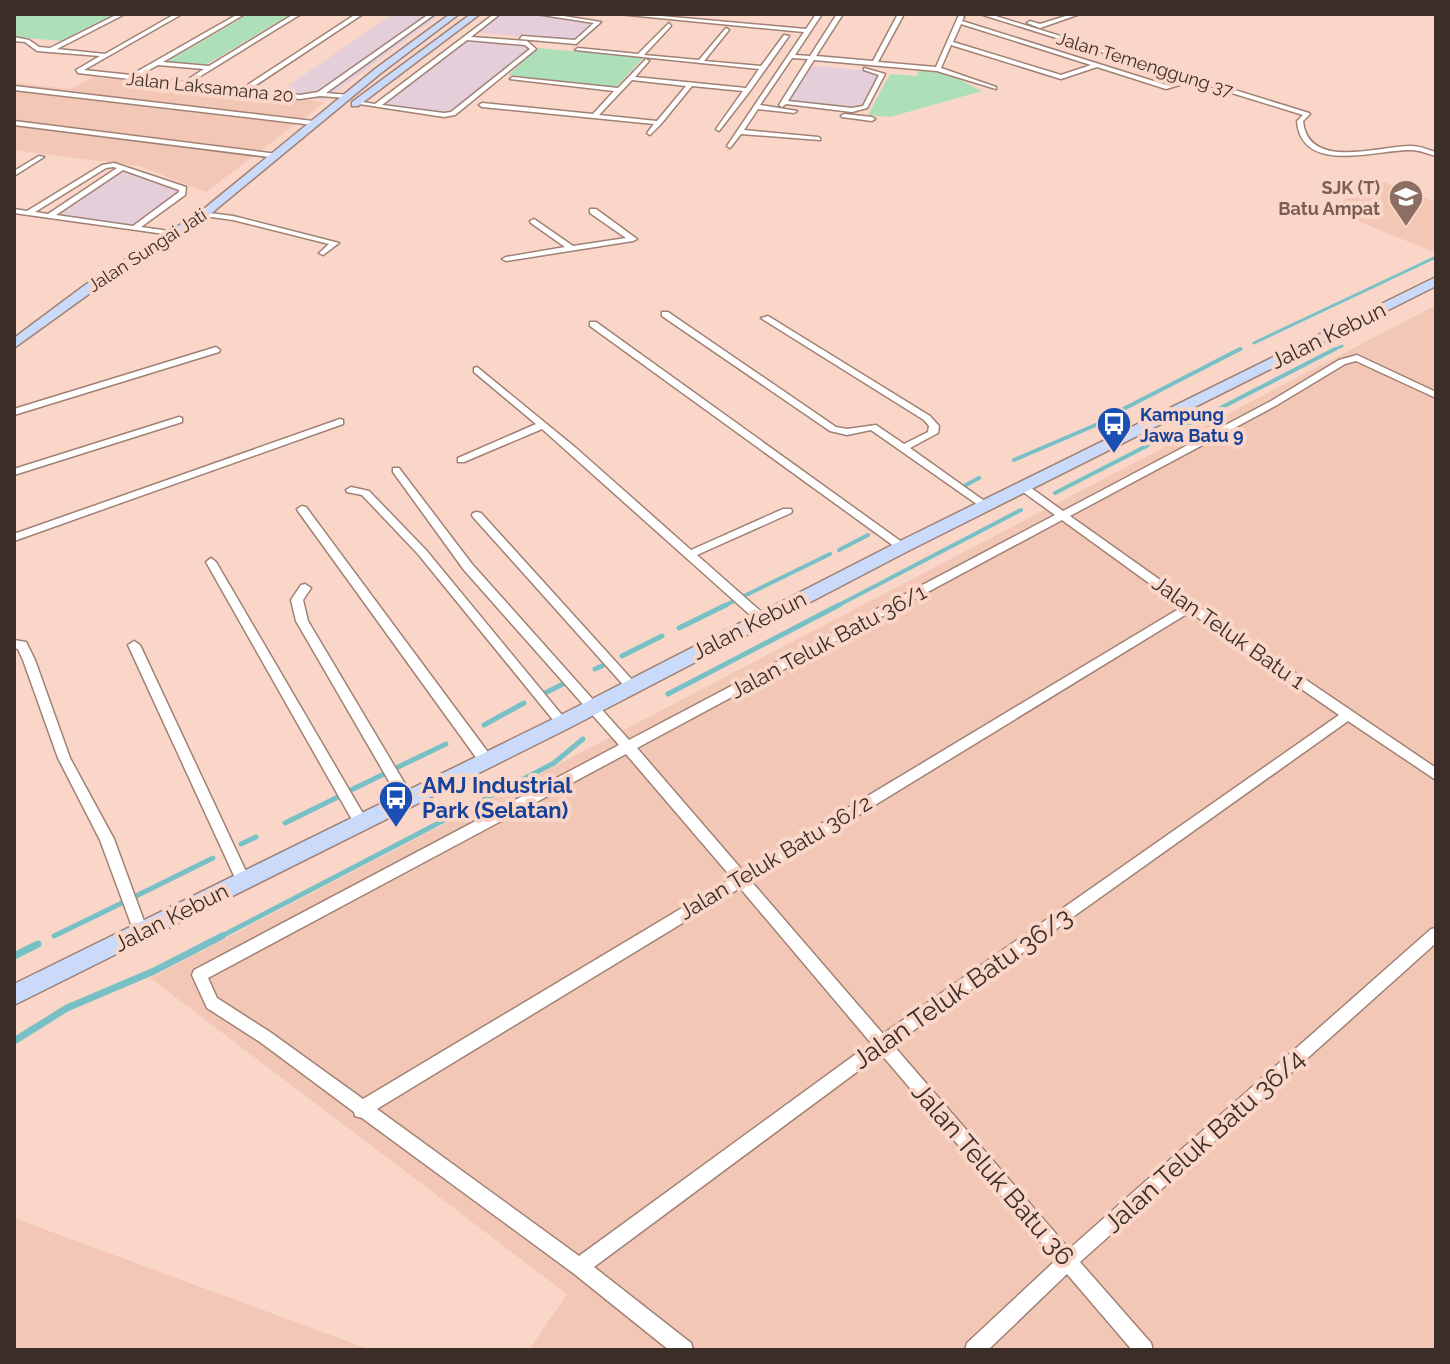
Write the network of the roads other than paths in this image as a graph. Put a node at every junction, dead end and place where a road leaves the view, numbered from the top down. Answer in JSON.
{"nodes":[{"id":1,"x":122,"y":14,"type":"edge"},
{"id":2,"x":179,"y":14,"type":"edge"},
{"id":3,"x":242,"y":14,"type":"edge"},
{"id":4,"x":298,"y":14,"type":"edge"},
{"id":5,"x":360,"y":14,"type":"edge"},
{"id":6,"x":432,"y":14,"type":"edge"},
{"id":7,"x":456,"y":14,"type":"edge"},
{"id":8,"x":475,"y":14,"type":"edge"},
{"id":9,"x":497,"y":14,"type":"edge"},
{"id":10,"x":539,"y":14,"type":"edge"},
{"id":11,"x":621,"y":14,"type":"edge"},
{"id":12,"x":819,"y":14,"type":"edge"},
{"id":13,"x":840,"y":14,"type":"edge"},
{"id":14,"x":901,"y":14,"type":"edge"},
{"id":15,"x":962,"y":14,"type":"edge"},
{"id":16,"x":983,"y":14,"type":"edge"},
{"id":17,"x":1004,"y":14,"type":"edge"},
{"id":18,"x":1077,"y":14,"type":"edge"},
{"id":19,"x":687,"y":16,"type":"edge"},
{"id":20,"x":959,"y":22,"type":"junction"},
{"id":21,"x":607,"y":23,"type":"dead end"},
{"id":22,"x":669,"y":25,"type":"dead end"},
{"id":23,"x":809,"y":28,"type":"junction"},
{"id":24,"x":726,"y":30,"type":"dead end"},
{"id":25,"x":472,"y":33,"type":"junction"},
{"id":26,"x":786,"y":36,"type":"dead end"},
{"id":27,"x":466,"y":38,"type":"junction"},
{"id":28,"x":15,"y":40,"type":"edge"},
{"id":29,"x":951,"y":43,"type":"junction"},
{"id":30,"x":51,"y":50,"type":"junction"},
{"id":31,"x":401,"y":54,"type":"junction"},
{"id":32,"x":103,"y":55,"type":"junction"},
{"id":33,"x":639,"y":56,"type":"junction"},
{"id":34,"x":792,"y":56,"type":"junction"},
{"id":35,"x":420,"y":57,"type":"junction"},
{"id":36,"x":646,"y":61,"type":"dead end"},
{"id":37,"x":811,"y":61,"type":"junction"},
{"id":38,"x":700,"y":62,"type":"junction"},
{"id":39,"x":157,"y":63,"type":"junction"},
{"id":40,"x":875,"y":63,"type":"junction"},
{"id":41,"x":1097,"y":65,"type":"junction"},
{"id":42,"x":209,"y":68,"type":"junction"},
{"id":43,"x":763,"y":68,"type":"junction"},
{"id":44,"x":938,"y":69,"type":"junction"},
{"id":45,"x":131,"y":78,"type":"junction"},
{"id":46,"x":630,"y":78,"type":"junction"},
{"id":47,"x":513,"y":79,"type":"dead end"},
{"id":48,"x":1192,"y":79,"type":"junction"},
{"id":49,"x":184,"y":84,"type":"junction"},
{"id":50,"x":691,"y":84,"type":"junction"},
{"id":51,"x":14,"y":88,"type":"edge"},
{"id":52,"x":994,"y":88,"type":"dead end"},
{"id":53,"x":619,"y":90,"type":"junction"},
{"id":54,"x":748,"y":90,"type":"junction"},
{"id":55,"x":243,"y":91,"type":"junction"},
{"id":56,"x":320,"y":94,"type":"junction"},
{"id":57,"x":352,"y":99,"type":"junction"},
{"id":58,"x":482,"y":105,"type":"dead end"},
{"id":59,"x":376,"y":106,"type":"junction"},
{"id":60,"x":782,"y":106,"type":"junction"},
{"id":61,"x":757,"y":107,"type":"junction"},
{"id":62,"x":595,"y":116,"type":"junction"},
{"id":63,"x":872,"y":119,"type":"dead end"},
{"id":64,"x":14,"y":123,"type":"edge"},
{"id":65,"x":313,"y":123,"type":"junction"},
{"id":66,"x":659,"y":123,"type":"junction"},
{"id":67,"x":719,"y":129,"type":"dead end"},
{"id":68,"x":740,"y":132,"type":"junction"},
{"id":69,"x":650,"y":133,"type":"dead end"},
{"id":70,"x":818,"y":139,"type":"dead end"},
{"id":71,"x":730,"y":146,"type":"dead end"},
{"id":72,"x":1436,"y":154,"type":"edge"},
{"id":73,"x":279,"y":155,"type":"junction"},
{"id":74,"x":41,"y":157,"type":"dead end"},
{"id":75,"x":123,"y":167,"type":"junction"},
{"id":76,"x":14,"y":174,"type":"edge"},
{"id":77,"x":14,"y":211,"type":"edge"},
{"id":78,"x":593,"y":211,"type":"dead end"},
{"id":79,"x":28,"y":213,"type":"junction"},
{"id":80,"x":204,"y":214,"type":"junction"},
{"id":81,"x":49,"y":216,"type":"junction"},
{"id":82,"x":534,"y":221,"type":"dead end"},
{"id":83,"x":134,"y":228,"type":"junction"},
{"id":84,"x":176,"y":234,"type":"junction"},
{"id":85,"x":570,"y":247,"type":"junction"},
{"id":86,"x":323,"y":253,"type":"dead end"},
{"id":87,"x":506,"y":259,"type":"dead end"},
{"id":88,"x":1436,"y":281,"type":"edge"},
{"id":89,"x":665,"y":314,"type":"dead end"},
{"id":90,"x":765,"y":318,"type":"dead end"},
{"id":91,"x":593,"y":324,"type":"dead end"},
{"id":92,"x":14,"y":344,"type":"edge"},
{"id":93,"x":216,"y":350,"type":"dead end"},
{"id":94,"x":477,"y":370,"type":"dead end"},
{"id":95,"x":1436,"y":395,"type":"edge"},
{"id":96,"x":14,"y":412,"type":"edge"},
{"id":97,"x":179,"y":420,"type":"dead end"},
{"id":98,"x":340,"y":422,"type":"dead end"},
{"id":99,"x":543,"y":425,"type":"junction"},
{"id":100,"x":905,"y":447,"type":"junction"},
{"id":101,"x":461,"y":460,"type":"dead end"},
{"id":102,"x":396,"y":470,"type":"dead end"},
{"id":103,"x":14,"y":472,"type":"edge"},
{"id":104,"x":1023,"y":487,"type":"junction"},
{"id":105,"x":351,"y":490,"type":"dead end"},
{"id":106,"x":985,"y":505,"type":"junction"},
{"id":107,"x":302,"y":509,"type":"dead end"},
{"id":108,"x":787,"y":511,"type":"dead end"},
{"id":109,"x":477,"y":515,"type":"dead end"},
{"id":110,"x":1063,"y":515,"type":"junction"},
{"id":111,"x":14,"y":538,"type":"edge"},
{"id":112,"x":902,"y":547,"type":"junction"},
{"id":113,"x":691,"y":554,"type":"junction"},
{"id":114,"x":211,"y":562,"type":"dead end"},
{"id":115,"x":305,"y":588,"type":"dead end"},
{"id":116,"x":1190,"y":607,"type":"junction"},
{"id":117,"x":762,"y":619,"type":"junction"},
{"id":118,"x":14,"y":644,"type":"edge"},
{"id":119,"x":134,"y":645,"type":"dead end"},
{"id":120,"x":631,"y":686,"type":"junction"},
{"id":121,"x":593,"y":706,"type":"junction"},
{"id":122,"x":1348,"y":715,"type":"junction"},
{"id":123,"x":562,"y":723,"type":"junction"},
{"id":124,"x":629,"y":748,"type":"junction"},
{"id":125,"x":485,"y":759,"type":"junction"},
{"id":126,"x":1436,"y":775,"type":"edge"},
{"id":127,"x":406,"y":798,"type":"junction"},
{"id":128,"x":360,"y":821,"type":"junction"},
{"id":129,"x":740,"y":877,"type":"junction"},
{"id":130,"x":243,"y":880,"type":"junction"},
{"id":131,"x":141,"y":932,"type":"junction"},
{"id":132,"x":1436,"y":934,"type":"edge"},
{"id":133,"x":63,"y":971,"type":"junction"},
{"id":134,"x":14,"y":995,"type":"edge"},
{"id":135,"x":14,"y":1002,"type":"edge"},
{"id":136,"x":882,"y":1044,"type":"junction"},
{"id":137,"x":361,"y":1110,"type":"junction"},
{"id":138,"x":1068,"y":1261,"type":"junction"},
{"id":139,"x":579,"y":1267,"type":"junction"},
{"id":140,"x":684,"y":1350,"type":"edge"},
{"id":141,"x":974,"y":1350,"type":"edge"},
{"id":142,"x":1144,"y":1350,"type":"edge"}],
"edges":[{"from":1,"to":30,"type":"street"},
{"from":2,"to":32,"type":"street"},
{"from":3,"to":39,"type":"street"},
{"from":4,"to":42,"type":"street"},
{"from":5,"to":55,"type":"street"},
{"from":6,"to":56,"type":"street"},
{"from":7,"to":8,"type":"main road"},
{"from":7,"to":31,"type":"main road","name":"Jalan Sungai Jati"},
{"from":8,"to":35,"type":"main road","name":"Jalan Sungai Jati"},
{"from":9,"to":25,"type":"street"},
{"from":10,"to":25,"type":"street"},
{"from":11,"to":19,"type":"street"},
{"from":12,"to":23,"type":"street"},
{"from":13,"to":37,"type":"street"},
{"from":14,"to":40,"type":"street"},
{"from":15,"to":20,"type":"street"},
{"from":16,"to":48,"type":"street","name":"Jalan Temenggung 37"},
{"from":17,"to":18,"type":"street"},
{"from":19,"to":23,"type":"street"},
{"from":20,"to":29,"type":"street"},
{"from":20,"to":41,"type":"street"},
{"from":21,"to":33,"type":"street"},
{"from":22,"to":33,"type":"street"},
{"from":23,"to":34,"type":"street"},
{"from":24,"to":38,"type":"street"},
{"from":25,"to":27,"type":"street"},
{"from":26,"to":43,"type":"street"},
{"from":27,"to":59,"type":"street"},
{"from":27,"to":59,"type":"street","name":"Jalan Laksamana 20"},
{"from":28,"to":30,"type":"street"},
{"from":29,"to":41,"type":"street"},
{"from":29,"to":44,"type":"street"},
{"from":30,"to":32,"type":"street"},
{"from":31,"to":35,"type":"main road"},
{"from":31,"to":57,"type":"main road","name":"Jalan Sungai Jati"},
{"from":32,"to":45,"type":"street","name":"Jalan Laksamana 20"},
{"from":33,"to":38,"type":"street"},
{"from":34,"to":37,"type":"street"},
{"from":34,"to":61,"type":"street"},
{"from":35,"to":57,"type":"main road","name":"Jalan Sungai Jati"},
{"from":36,"to":46,"type":"street"},
{"from":37,"to":40,"type":"street"},
{"from":37,"to":60,"type":"street"},
{"from":37,"to":60,"type":"street"},
{"from":38,"to":43,"type":"street"},
{"from":39,"to":42,"type":"street"},
{"from":39,"to":45,"type":"street"},
{"from":40,"to":44,"type":"street"},
{"from":41,"to":48,"type":"street"},
{"from":42,"to":49,"type":"street"},
{"from":43,"to":54,"type":"street"},
{"from":44,"to":52,"type":"street"},
{"from":45,"to":49,"type":"street","name":"Jalan Laksamana 20"},
{"from":46,"to":50,"type":"street"},
{"from":46,"to":53,"type":"street"},
{"from":47,"to":53,"type":"street"},
{"from":48,"to":72,"type":"street","name":"Jalan Temenggung 37"},
{"from":49,"to":55,"type":"street","name":"Jalan Laksamana 20"},
{"from":50,"to":54,"type":"street"},
{"from":50,"to":66,"type":"street"},
{"from":51,"to":65,"type":"street"},
{"from":53,"to":62,"type":"street"},
{"from":54,"to":67,"type":"street"},
{"from":55,"to":56,"type":"street","name":"Jalan Laksamana 20"},
{"from":56,"to":57,"type":"street","name":"Jalan Laksamana 20"},
{"from":57,"to":59,"type":"street","name":"Jalan Laksamana 20"},
{"from":57,"to":65,"type":"main road","name":"Jalan Sungai Jati"},
{"from":57,"to":73,"type":"main road","name":"Jalan Sungai Jati"},
{"from":58,"to":62,"type":"street"},
{"from":60,"to":61,"type":"street"},
{"from":60,"to":63,"type":"street"},
{"from":61,"to":68,"type":"street"},
{"from":62,"to":66,"type":"street"},
{"from":64,"to":73,"type":"street"},
{"from":65,"to":73,"type":"main road","name":"Jalan Sungai Jati"},
{"from":66,"to":69,"type":"street"},
{"from":68,"to":70,"type":"street"},
{"from":68,"to":71,"type":"street"},
{"from":73,"to":80,"type":"main road","name":"Jalan Sungai Jati"},
{"from":74,"to":76,"type":"street"},
{"from":75,"to":79,"type":"street"},
{"from":75,"to":81,"type":"street"},
{"from":75,"to":83,"type":"street"},
{"from":77,"to":79,"type":"street"},
{"from":78,"to":85,"type":"street"},
{"from":79,"to":81,"type":"street"},
{"from":80,"to":84,"type":"main road","name":"Jalan Sungai Jati"},
{"from":80,"to":86,"type":"street"},
{"from":81,"to":83,"type":"street"},
{"from":82,"to":85,"type":"street"},
{"from":83,"to":84,"type":"street"},
{"from":84,"to":92,"type":"main road","name":"Jalan Sungai Jati"},
{"from":85,"to":87,"type":"street"},
{"from":88,"to":104,"type":"main road","name":"Jalan Kebun"},
{"from":89,"to":100,"type":"street"},
{"from":90,"to":100,"type":"street"},
{"from":91,"to":112,"type":"street"},
{"from":93,"to":96,"type":"street"},
{"from":94,"to":99,"type":"street"},
{"from":95,"to":110,"type":"street","name":"Jalan Teluk Batu 36/1"},
{"from":97,"to":103,"type":"street"},
{"from":98,"to":111,"type":"street"},
{"from":99,"to":101,"type":"street"},
{"from":99,"to":113,"type":"street"},
{"from":100,"to":106,"type":"street"},
{"from":102,"to":121,"type":"street","name":"Jalan Teluk Batu 36"},
{"from":104,"to":106,"type":"main road","name":"Jalan Kebun"},
{"from":104,"to":110,"type":"street","name":"Jalan Teluk Batu 1"},
{"from":105,"to":123,"type":"street"},
{"from":106,"to":112,"type":"main road","name":"Jalan Kebun"},
{"from":107,"to":125,"type":"street"},
{"from":108,"to":113,"type":"street"},
{"from":109,"to":120,"type":"street"},
{"from":110,"to":116,"type":"street","name":"Jalan Teluk Batu 1"},
{"from":110,"to":124,"type":"street","name":"Jalan Teluk Batu 36/1"},
{"from":112,"to":117,"type":"main road","name":"Jalan Kebun"},
{"from":113,"to":117,"type":"street"},
{"from":114,"to":128,"type":"street"},
{"from":115,"to":127,"type":"street"},
{"from":116,"to":122,"type":"street","name":"Jalan Teluk Batu 1"},
{"from":116,"to":129,"type":"street","name":"Jalan Teluk Batu 36/2"},
{"from":117,"to":120,"type":"main road","name":"Jalan Kebun"},
{"from":118,"to":131,"type":"street"},
{"from":119,"to":130,"type":"street"},
{"from":120,"to":121,"type":"main road","name":"Jalan Kebun"},
{"from":121,"to":123,"type":"main road","name":"Jalan Kebun"},
{"from":121,"to":124,"type":"street","name":"Jalan Teluk Batu 36"},
{"from":122,"to":126,"type":"street","name":"Jalan Teluk Batu 1"},
{"from":122,"to":136,"type":"street","name":"Jalan Teluk Batu 36/3"},
{"from":123,"to":125,"type":"main road","name":"Jalan Kebun"},
{"from":124,"to":129,"type":"street","name":"Jalan Teluk Batu 36"},
{"from":124,"to":137,"type":"street","name":"Jalan Teluk Batu 36/1"},
{"from":125,"to":127,"type":"main road","name":"Jalan Kebun"},
{"from":127,"to":128,"type":"main road","name":"Jalan Kebun"},
{"from":128,"to":130,"type":"main road","name":"Jalan Kebun"},
{"from":129,"to":136,"type":"street","name":"Jalan Teluk Batu 36"},
{"from":129,"to":137,"type":"street","name":"Jalan Teluk Batu 36/2"},
{"from":130,"to":131,"type":"main road","name":"Jalan Kebun"},
{"from":131,"to":133,"type":"main road","name":"Jalan Kebun"},
{"from":132,"to":138,"type":"street","name":"Jalan Teluk Batu 36/4"},
{"from":133,"to":134,"type":"main road","name":"Jalan Kebun"},
{"from":133,"to":135,"type":"main road","name":"Jalan Kebun"},
{"from":136,"to":138,"type":"street","name":"Jalan Teluk Batu 36"},
{"from":136,"to":139,"type":"street","name":"Jalan Teluk Batu 36/3"},
{"from":137,"to":139,"type":"street"},
{"from":138,"to":141,"type":"street","name":"Jalan Teluk Batu 36/4"},
{"from":138,"to":142,"type":"street","name":"Jalan Teluk Batu 36"},
{"from":139,"to":140,"type":"street"}]}
